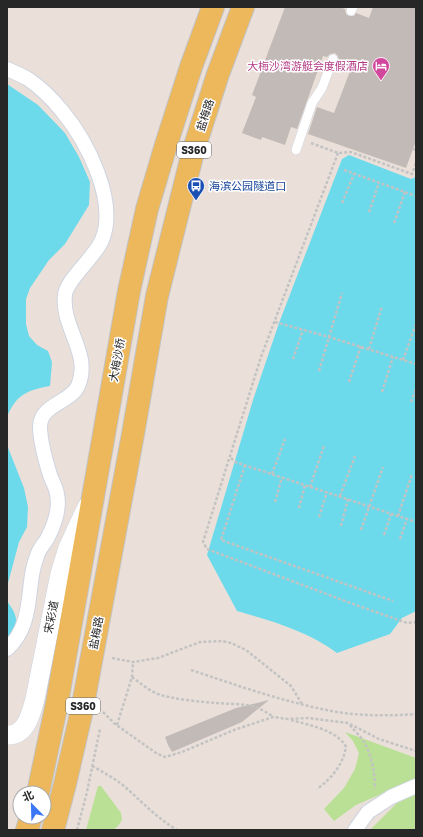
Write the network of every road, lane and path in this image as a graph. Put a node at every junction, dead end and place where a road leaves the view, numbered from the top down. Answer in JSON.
{"nodes":[{"id":1,"x":213,"y":7,"type":"edge"},
{"id":2,"x":243,"y":7,"type":"edge"},
{"id":3,"x":333,"y":59,"type":"dead end"},
{"id":4,"x":7,"y":69,"type":"edge"},
{"id":5,"x":299,"y":138,"type":"junction"},
{"id":6,"x":296,"y":150,"type":"dead end"},
{"id":7,"x":338,"y":153,"type":"junction"},
{"id":8,"x":416,"y":163,"type":"edge"},
{"id":9,"x":344,"y":170,"type":"dead end"},
{"id":10,"x":354,"y":174,"type":"junction"},
{"id":11,"x":379,"y":183,"type":"junction"},
{"id":12,"x":405,"y":192,"type":"junction"},
{"id":13,"x":416,"y":196,"type":"edge"},
{"id":14,"x":342,"y":203,"type":"dead end"},
{"id":15,"x":369,"y":212,"type":"dead end"},
{"id":16,"x":394,"y":222,"type":"dead end"},
{"id":17,"x":342,"y":293,"type":"dead end"},
{"id":18,"x":382,"y":306,"type":"dead end"},
{"id":19,"x":275,"y":322,"type":"junction"},
{"id":20,"x":416,"y":324,"type":"edge"},
{"id":21,"x":303,"y":330,"type":"junction"},
{"id":22,"x":328,"y":337,"type":"junction"},
{"id":23,"x":361,"y":346,"type":"junction"},
{"id":24,"x":368,"y":349,"type":"junction"},
{"id":25,"x":393,"y":357,"type":"junction"},
{"id":26,"x":293,"y":359,"type":"dead end"},
{"id":27,"x":403,"y":360,"type":"junction"},
{"id":28,"x":416,"y":364,"type":"edge"},
{"id":29,"x":319,"y":371,"type":"dead end"},
{"id":30,"x":350,"y":382,"type":"dead end"},
{"id":31,"x":416,"y":390,"type":"edge"},
{"id":32,"x":382,"y":392,"type":"dead end"},
{"id":33,"x":411,"y":402,"type":"dead end"},
{"id":34,"x":285,"y":439,"type":"dead end"},
{"id":35,"x":324,"y":446,"type":"dead end"},
{"id":36,"x":355,"y":456,"type":"dead end"},
{"id":37,"x":231,"y":457,"type":"junction"},
{"id":38,"x":245,"y":465,"type":"junction"},
{"id":39,"x":383,"y":467,"type":"dead end"},
{"id":40,"x":272,"y":474,"type":"junction"},
{"id":41,"x":412,"y":474,"type":"dead end"},
{"id":42,"x":282,"y":477,"type":"junction"},
{"id":43,"x":305,"y":485,"type":"junction"},
{"id":44,"x":310,"y":487,"type":"junction"},
{"id":45,"x":94,"y":491,"type":"junction"},
{"id":46,"x":327,"y":492,"type":"junction"},
{"id":47,"x":340,"y":496,"type":"junction"},
{"id":48,"x":348,"y":499,"type":"junction"},
{"id":49,"x":275,"y":502,"type":"dead end"},
{"id":50,"x":369,"y":506,"type":"junction"},
{"id":51,"x":299,"y":508,"type":"dead end"},
{"id":52,"x":391,"y":514,"type":"junction"},
{"id":53,"x":398,"y":516,"type":"junction"},
{"id":54,"x":319,"y":517,"type":"dead end"},
{"id":55,"x":407,"y":519,"type":"junction"},
{"id":56,"x":416,"y":522,"type":"edge"},
{"id":57,"x":341,"y":526,"type":"dead end"},
{"id":58,"x":360,"y":530,"type":"dead end"},
{"id":59,"x":384,"y":534,"type":"dead end"},
{"id":60,"x":400,"y":539,"type":"dead end"},
{"id":61,"x":393,"y":601,"type":"dead end"},
{"id":62,"x":416,"y":622,"type":"edge"},
{"id":63,"x":7,"y":649,"type":"edge"},
{"id":64,"x":112,"y":658,"type":"dead end"},
{"id":65,"x":133,"y":662,"type":"junction"},
{"id":66,"x":191,"y":670,"type":"dead end"},
{"id":67,"x":132,"y":677,"type":"junction"},
{"id":68,"x":303,"y":704,"type":"junction"},
{"id":69,"x":103,"y":712,"type":"dead end"},
{"id":70,"x":416,"y":714,"type":"edge"},
{"id":71,"x":273,"y":717,"type":"junction"},
{"id":72,"x":288,"y":719,"type":"junction"},
{"id":73,"x":348,"y":723,"type":"junction"},
{"id":74,"x":117,"y":725,"type":"junction"},
{"id":75,"x":7,"y":735,"type":"edge"},
{"id":76,"x":416,"y":751,"type":"edge"},
{"id":77,"x":92,"y":766,"type":"dead end"},
{"id":78,"x":40,"y":785,"type":"edge"},
{"id":79,"x":416,"y":786,"type":"edge"},
{"id":80,"x":317,"y":790,"type":"dead end"},
{"id":81,"x":368,"y":812,"type":"junction"},
{"id":82,"x":53,"y":830,"type":"edge"},
{"id":83,"x":177,"y":830,"type":"edge"},
{"id":84,"x":355,"y":830,"type":"edge"}],
"edges":[{"from":1,"to":45,"type":"main road","name":"大梅沙桥","number":"S360"},
{"from":2,"to":82,"type":"main road","name":"盐梅路","number":"S360"},
{"from":3,"to":5,"type":"lane"},
{"from":4,"to":63,"type":"street"},
{"from":5,"to":6,"type":"lane"},
{"from":5,"to":7,"type":"path"},
{"from":7,"to":8,"type":"path"},
{"from":7,"to":19,"type":"path"},
{"from":9,"to":10,"type":"path"},
{"from":10,"to":11,"type":"path"},
{"from":10,"to":14,"type":"path"},
{"from":11,"to":12,"type":"path"},
{"from":11,"to":15,"type":"path"},
{"from":12,"to":13,"type":"path"},
{"from":12,"to":16,"type":"path"},
{"from":17,"to":22,"type":"path"},
{"from":18,"to":24,"type":"path"},
{"from":19,"to":21,"type":"path"},
{"from":19,"to":37,"type":"path"},
{"from":20,"to":27,"type":"path"},
{"from":21,"to":22,"type":"path"},
{"from":21,"to":26,"type":"path"},
{"from":22,"to":23,"type":"path"},
{"from":22,"to":29,"type":"path"},
{"from":23,"to":24,"type":"path"},
{"from":23,"to":30,"type":"path"},
{"from":24,"to":25,"type":"path"},
{"from":25,"to":27,"type":"path"},
{"from":25,"to":32,"type":"path"},
{"from":27,"to":28,"type":"path"},
{"from":31,"to":33,"type":"path"},
{"from":34,"to":40,"type":"path"},
{"from":35,"to":44,"type":"path"},
{"from":36,"to":47,"type":"path"},
{"from":37,"to":38,"type":"path"},
{"from":37,"to":62,"type":"path"},
{"from":38,"to":40,"type":"path"},
{"from":38,"to":61,"type":"path"},
{"from":39,"to":50,"type":"path"},
{"from":40,"to":42,"type":"path"},
{"from":41,"to":53,"type":"path"},
{"from":42,"to":43,"type":"path"},
{"from":42,"to":49,"type":"path"},
{"from":43,"to":44,"type":"path"},
{"from":43,"to":51,"type":"path"},
{"from":44,"to":46,"type":"path"},
{"from":45,"to":75,"type":"street","name":"宋彩道"},
{"from":45,"to":78,"type":"main road","number":"S360"},
{"from":46,"to":47,"type":"path"},
{"from":46,"to":54,"type":"path"},
{"from":47,"to":48,"type":"path"},
{"from":48,"to":50,"type":"path"},
{"from":48,"to":57,"type":"path"},
{"from":50,"to":52,"type":"path"},
{"from":50,"to":58,"type":"path"},
{"from":52,"to":53,"type":"path"},
{"from":52,"to":59,"type":"path"},
{"from":53,"to":55,"type":"path"},
{"from":55,"to":56,"type":"path"},
{"from":55,"to":60,"type":"path"},
{"from":64,"to":65,"type":"path"},
{"from":65,"to":67,"type":"path"},
{"from":65,"to":68,"type":"path"},
{"from":66,"to":68,"type":"path"},
{"from":67,"to":71,"type":"path"},
{"from":67,"to":74,"type":"path"},
{"from":68,"to":70,"type":"path"},
{"from":69,"to":74,"type":"path"},
{"from":71,"to":72,"type":"path"},
{"from":71,"to":74,"type":"path"},
{"from":72,"to":73,"type":"path"},
{"from":72,"to":80,"type":"path"},
{"from":73,"to":76,"type":"path"},
{"from":73,"to":81,"type":"path"},
{"from":77,"to":83,"type":"path"},
{"from":79,"to":81,"type":"street"},
{"from":81,"to":84,"type":"street"}]}
